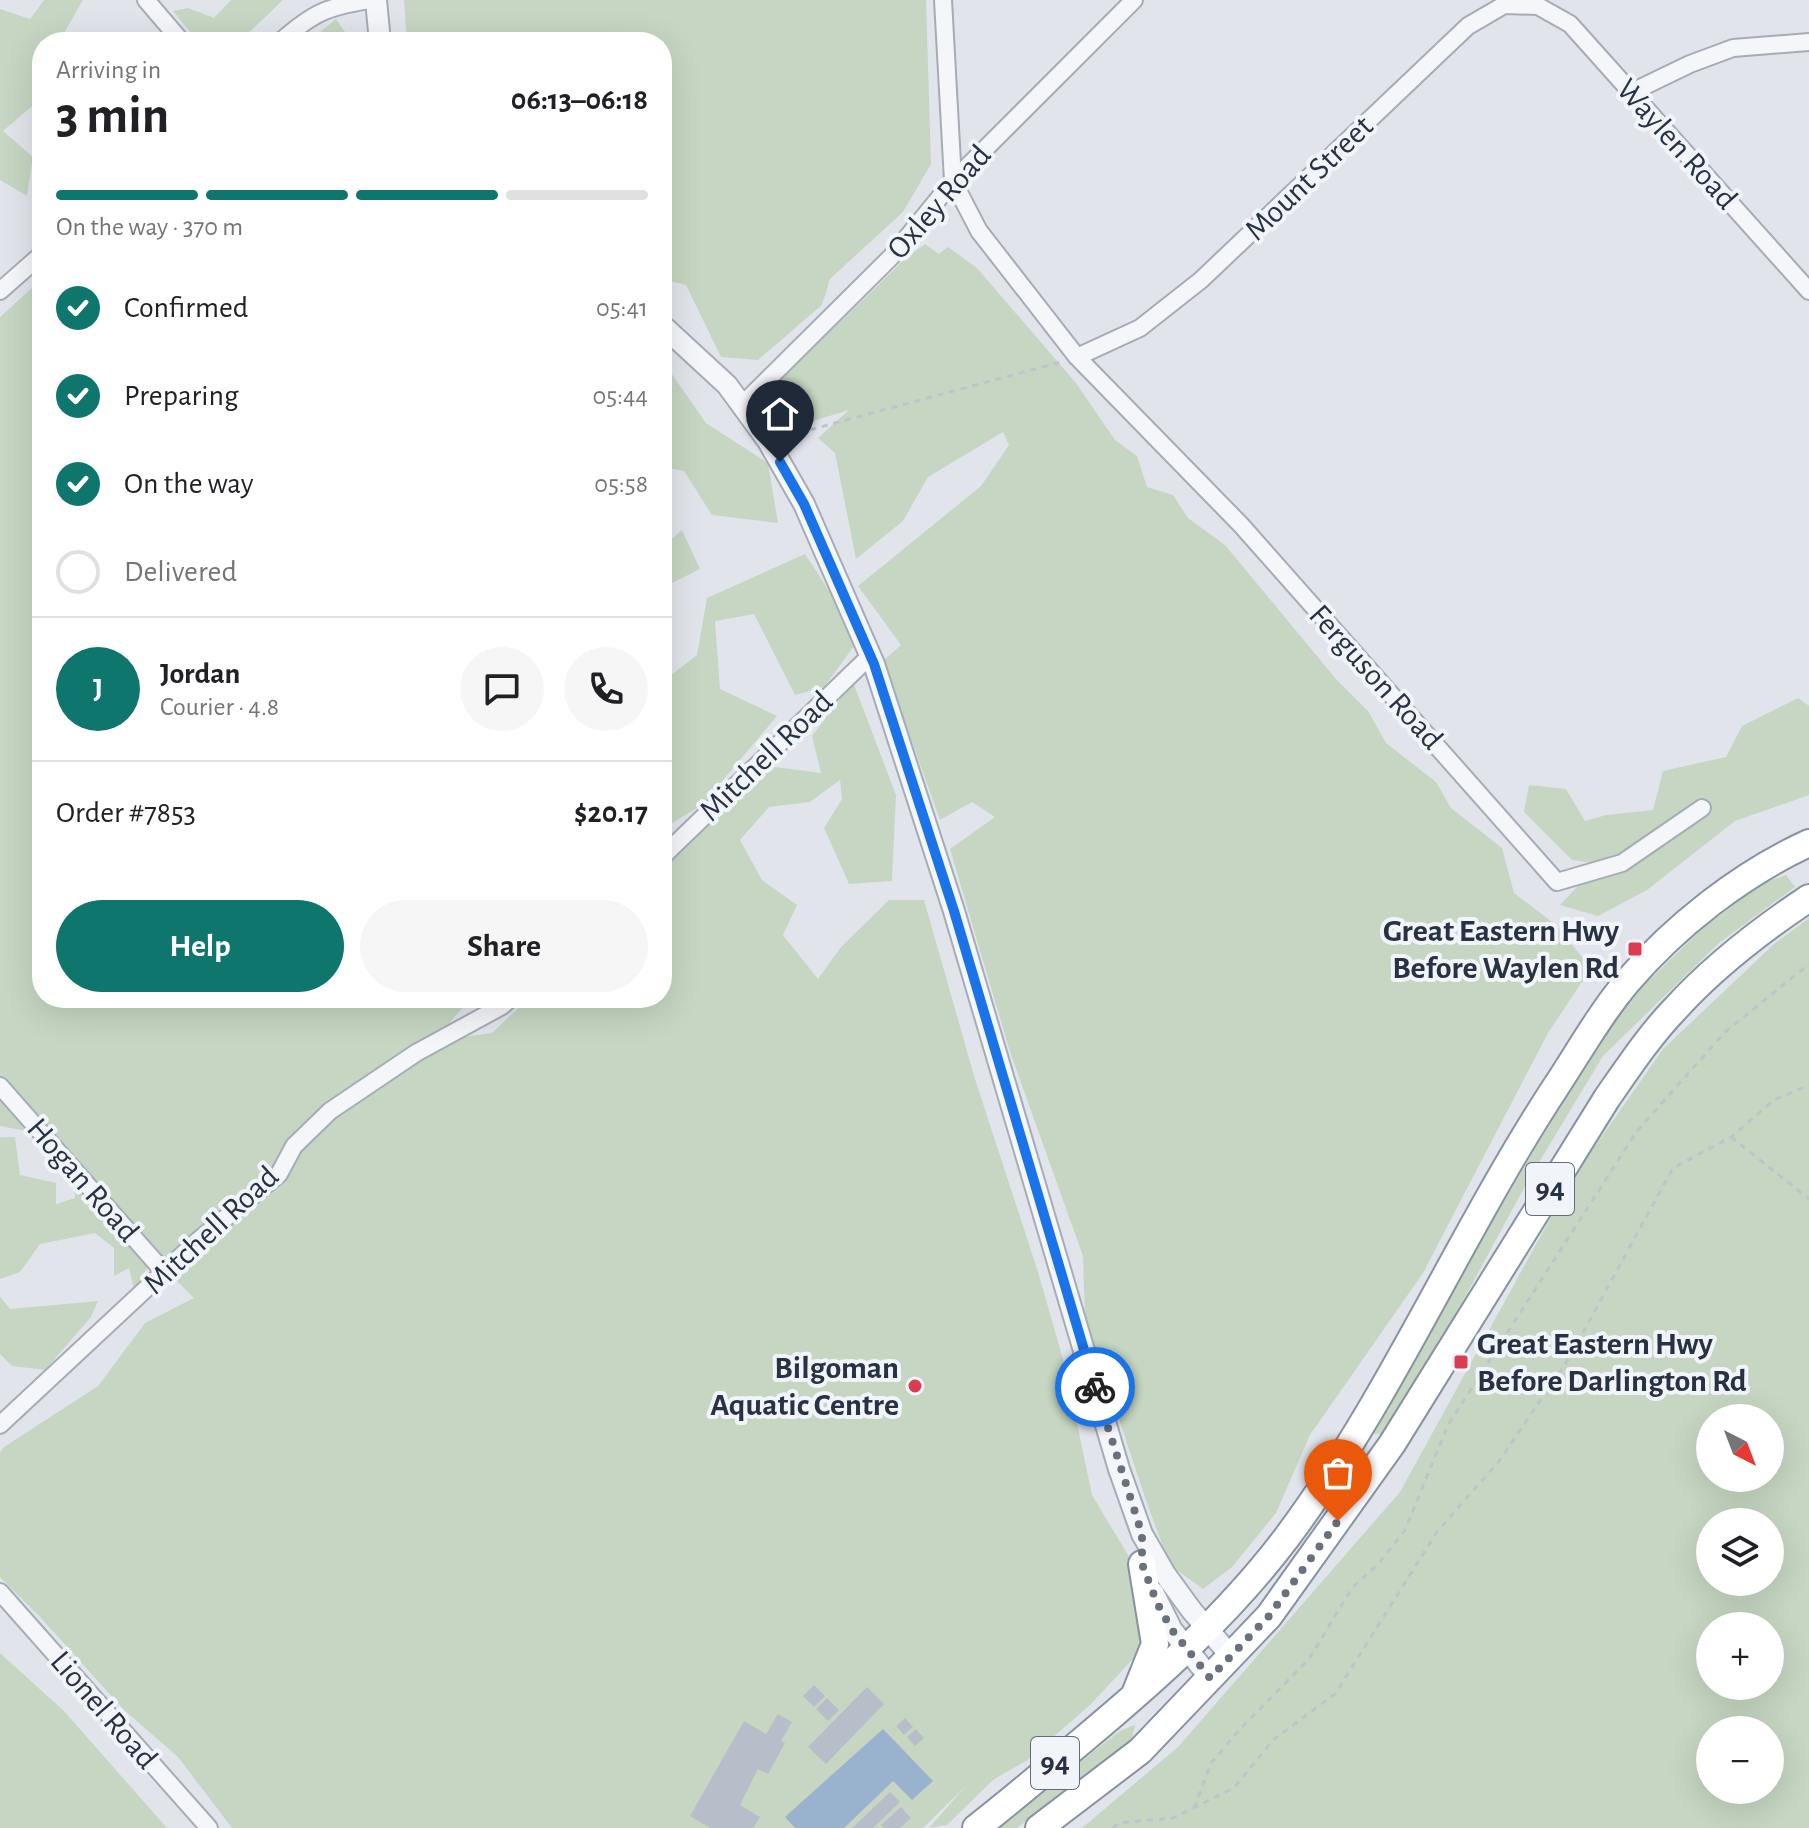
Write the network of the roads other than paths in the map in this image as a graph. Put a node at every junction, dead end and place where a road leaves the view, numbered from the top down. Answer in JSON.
{"nodes":[{"id":1,"x":146,"y":0,"type":"edge"},
{"id":2,"x":369,"y":0,"type":"edge"},
{"id":3,"x":376,"y":0,"type":"edge"},
{"id":4,"x":943,"y":0,"type":"edge"},
{"id":5,"x":1134,"y":0,"type":"edge"},
{"id":6,"x":1538,"y":6,"type":"joint"},
{"id":7,"x":173,"y":32,"type":"edge"},
{"id":8,"x":293,"y":32,"type":"edge"},
{"id":9,"x":379,"y":32,"type":"edge"},
{"id":10,"x":1809,"y":42,"type":"edge"},
{"id":11,"x":1630,"y":93,"type":"junction"},
{"id":12,"x":953,"y":181,"type":"junction"},
{"id":13,"x":32,"y":263,"type":"edge"},
{"id":14,"x":0,"y":291,"type":"edge"},
{"id":15,"x":1809,"y":291,"type":"edge"},
{"id":16,"x":672,"y":334,"type":"edge"},
{"id":17,"x":1077,"y":357,"type":"junction"},
{"id":18,"x":743,"y":404,"type":"junction"},
{"id":19,"x":871,"y":655,"type":"junction"},
{"id":20,"x":1702,"y":808,"type":"dead end"},
{"id":21,"x":1809,"y":843,"type":"edge"},
{"id":22,"x":672,"y":847,"type":"edge"},
{"id":23,"x":1809,"y":898,"type":"edge"},
{"id":24,"x":498,"y":1008,"type":"edge"},
{"id":25,"x":0,"y":1086,"type":"edge"},
{"id":26,"x":165,"y":1273,"type":"junction"},
{"id":27,"x":0,"y":1425,"type":"edge"},
{"id":28,"x":1142,"y":1534,"type":"junction"},
{"id":29,"x":1142,"y":1564,"type":"junction"},
{"id":30,"x":0,"y":1592,"type":"edge"},
{"id":31,"x":1207,"y":1629,"type":"junction"},
{"id":32,"x":1187,"y":1651,"type":"junction"},
{"id":33,"x":1231,"y":1656,"type":"junction"},
{"id":34,"x":1210,"y":1678,"type":"junction"},
{"id":35,"x":1134,"y":1697,"type":"junction"},
{"id":36,"x":209,"y":1828,"type":"edge"},
{"id":37,"x":976,"y":1828,"type":"edge"},
{"id":38,"x":1039,"y":1828,"type":"edge"}],
"edges":[{"from":1,"to":7,"type":"street"},
{"from":2,"to":8,"type":"street"},
{"from":3,"to":9,"type":"street"},
{"from":4,"to":12,"type":"street"},
{"from":5,"to":12,"type":"street","name":"Oxley Road"},
{"from":6,"to":11,"type":"street","name":"Waylen Road"},
{"from":6,"to":17,"type":"street","name":"Mount Street"},
{"from":10,"to":11,"type":"street"},
{"from":11,"to":15,"type":"street","name":"Waylen Road"},
{"from":12,"to":17,"type":"street"},
{"from":12,"to":18,"type":"street","name":"Oxley Road"},
{"from":13,"to":14,"type":"street"},
{"from":16,"to":18,"type":"street"},
{"from":17,"to":20,"type":"street","name":"Ferguson Road"},
{"from":18,"to":19,"type":"street"},
{"from":19,"to":22,"type":"street","name":"Mitchell Road"},
{"from":19,"to":28,"type":"street"},
{"from":21,"to":31,"type":"highway","number":"94"},
{"from":23,"to":33,"type":"highway","number":"94"},
{"from":24,"to":26,"type":"street","name":"Mitchell Road"},
{"from":25,"to":26,"type":"street","name":"Hogan Road"},
{"from":26,"to":27,"type":"street","name":"Mitchell Road"},
{"from":28,"to":29,"type":"street"},
{"from":28,"to":31,"type":"street"},
{"from":29,"to":32,"type":"street"},
{"from":29,"to":35,"type":"highway"},
{"from":30,"to":36,"type":"street","name":"Lionel Road"},
{"from":31,"to":32,"type":"highway","number":"94"},
{"from":31,"to":33,"type":"street"},
{"from":32,"to":34,"type":"street"},
{"from":32,"to":35,"type":"highway","number":"94"},
{"from":33,"to":34,"type":"highway","number":"94"},
{"from":34,"to":38,"type":"highway","number":"94"},
{"from":35,"to":37,"type":"highway","number":"94"}]}
